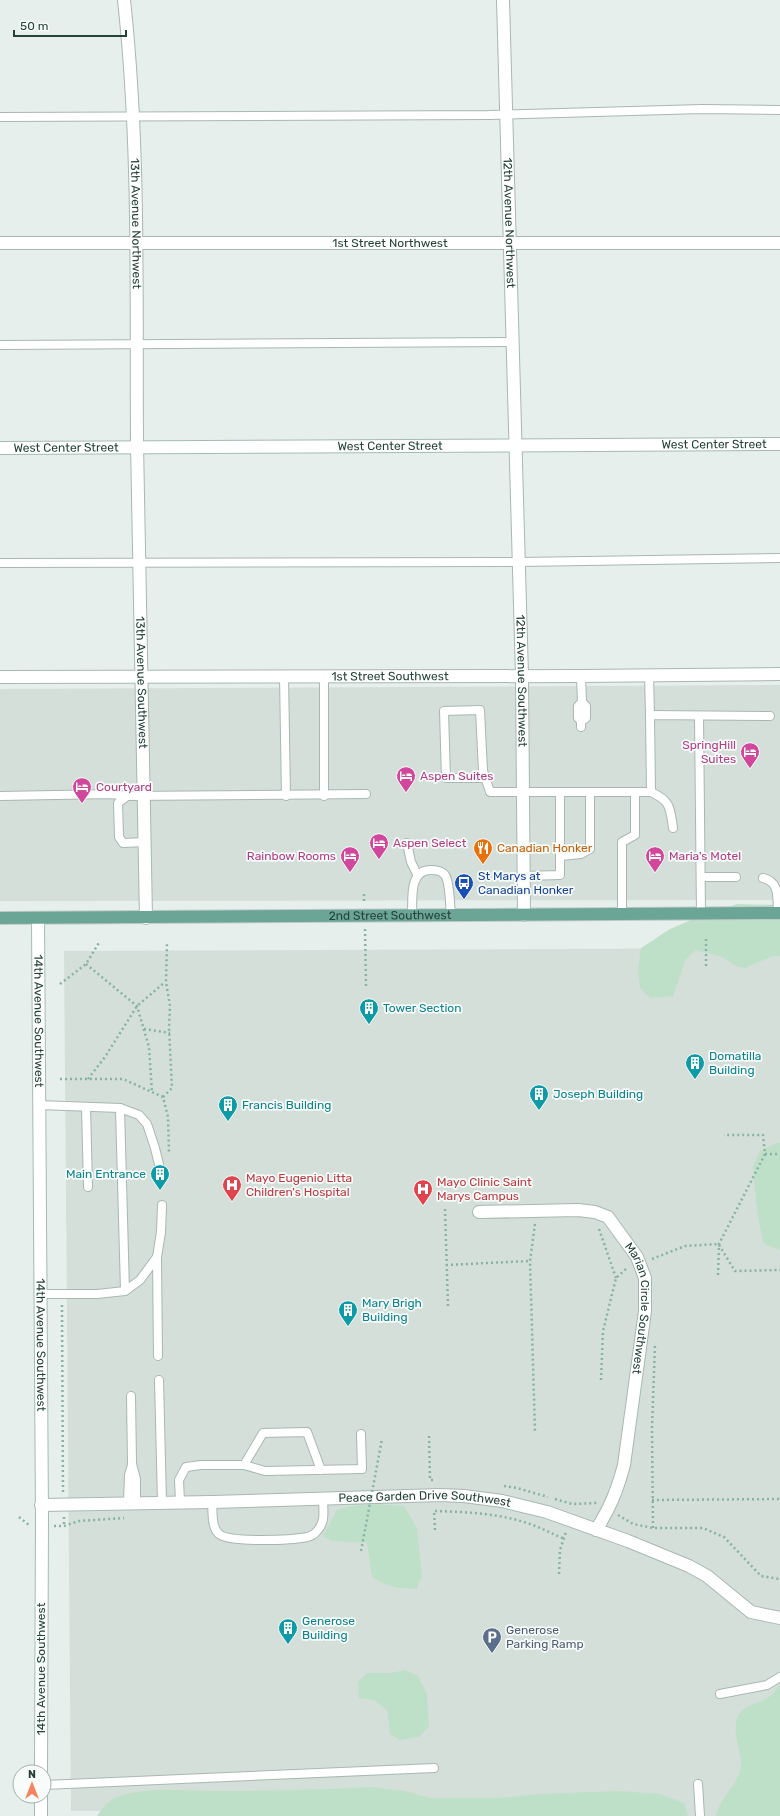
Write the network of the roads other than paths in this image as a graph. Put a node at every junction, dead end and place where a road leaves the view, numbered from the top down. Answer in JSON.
{"nodes":[{"id":1,"x":124,"y":0,"type":"edge"},
{"id":2,"x":503,"y":0,"type":"edge"},
{"id":3,"x":780,"y":110,"type":"edge"},
{"id":4,"x":506,"y":114,"type":"junction"},
{"id":5,"x":132,"y":116,"type":"junction"},
{"id":6,"x":0,"y":117,"type":"edge"},
{"id":7,"x":510,"y":242,"type":"junction"},
{"id":8,"x":0,"y":243,"type":"edge"},
{"id":9,"x":136,"y":243,"type":"junction"},
{"id":10,"x":780,"y":243,"type":"edge"},
{"id":11,"x":513,"y":342,"type":"junction"},
{"id":12,"x":137,"y":343,"type":"junction"},
{"id":13,"x":0,"y":345,"type":"edge"},
{"id":14,"x":780,"y":444,"type":"edge"},
{"id":15,"x":516,"y":445,"type":"junction"},
{"id":16,"x":137,"y":447,"type":"junction"},
{"id":17,"x":0,"y":448,"type":"edge"},
{"id":18,"x":780,"y":558,"type":"edge"},
{"id":19,"x":139,"y":562,"type":"junction"},
{"id":20,"x":519,"y":562,"type":"junction"},
{"id":21,"x":0,"y":563,"type":"edge"},
{"id":22,"x":780,"y":674,"type":"edge"},
{"id":23,"x":649,"y":675,"type":"junction"},
{"id":24,"x":142,"y":676,"type":"junction"},
{"id":25,"x":284,"y":676,"type":"junction"},
{"id":26,"x":324,"y":676,"type":"junction"},
{"id":27,"x":522,"y":676,"type":"junction"},
{"id":28,"x":581,"y":676,"type":"junction"},
{"id":29,"x":0,"y":677,"type":"edge"},
{"id":30,"x":650,"y":715,"type":"junction"},
{"id":31,"x":699,"y":716,"type":"junction"},
{"id":32,"x":770,"y":716,"type":"dead end"},
{"id":33,"x":582,"y":724,"type":"dead end"},
{"id":34,"x":484,"y":778,"type":"junction"},
{"id":35,"x":523,"y":792,"type":"junction"},
{"id":36,"x":560,"y":792,"type":"junction"},
{"id":37,"x":590,"y":792,"type":"junction"},
{"id":38,"x":635,"y":792,"type":"junction"},
{"id":39,"x":651,"y":792,"type":"junction"},
{"id":40,"x":366,"y":794,"type":"dead end"},
{"id":41,"x":0,"y":796,"type":"edge"},
{"id":42,"x":127,"y":796,"type":"junction"},
{"id":43,"x":144,"y":796,"type":"junction"},
{"id":44,"x":286,"y":796,"type":"junction"},
{"id":45,"x":324,"y":796,"type":"junction"},
{"id":46,"x":673,"y":828,"type":"dead end"},
{"id":47,"x":145,"y":842,"type":"junction"},
{"id":48,"x":407,"y":843,"type":"dead end"},
{"id":49,"x":561,"y":856,"type":"junction"},
{"id":50,"x":418,"y":874,"type":"junction"},
{"id":51,"x":524,"y":876,"type":"junction"},
{"id":52,"x":701,"y":877,"type":"junction"},
{"id":53,"x":736,"y":877,"type":"dead end"},
{"id":54,"x":763,"y":878,"type":"dead end"},
{"id":55,"x":779,"y":913,"type":"edge"},
{"id":56,"x":622,"y":914,"type":"junction"},
{"id":57,"x":701,"y":914,"type":"junction"},
{"id":58,"x":524,"y":915,"type":"junction"},
{"id":59,"x":412,"y":916,"type":"junction"},
{"id":60,"x":451,"y":916,"type":"junction"},
{"id":61,"x":0,"y":918,"type":"edge"},
{"id":62,"x":38,"y":918,"type":"junction"},
{"id":63,"x":146,"y":918,"type":"junction"},
{"id":64,"x":40,"y":1105,"type":"junction"},
{"id":65,"x":86,"y":1107,"type":"junction"},
{"id":66,"x":120,"y":1108,"type":"junction"},
{"id":67,"x":162,"y":1177,"type":"dead end"},
{"id":68,"x":88,"y":1187,"type":"dead end"},
{"id":69,"x":162,"y":1205,"type":"dead end"},
{"id":70,"x":479,"y":1212,"type":"dead end"},
{"id":71,"x":157,"y":1257,"type":"junction"},
{"id":72,"x":125,"y":1291,"type":"junction"},
{"id":73,"x":41,"y":1294,"type":"junction"},
{"id":74,"x":158,"y":1356,"type":"dead end"},
{"id":75,"x":159,"y":1380,"type":"dead end"},
{"id":76,"x":131,"y":1396,"type":"dead end"},
{"id":77,"x":361,"y":1434,"type":"dead end"},
{"id":78,"x":244,"y":1465,"type":"junction"},
{"id":79,"x":320,"y":1470,"type":"junction"},
{"id":80,"x":323,"y":1499,"type":"junction"},
{"id":81,"x":162,"y":1502,"type":"junction"},
{"id":82,"x":180,"y":1502,"type":"junction"},
{"id":83,"x":212,"y":1502,"type":"junction"},
{"id":84,"x":132,"y":1503,"type":"junction"},
{"id":85,"x":41,"y":1505,"type":"junction"},
{"id":86,"x":596,"y":1530,"type":"junction"},
{"id":87,"x":780,"y":1618,"type":"edge"},
{"id":88,"x":780,"y":1677,"type":"edge"},
{"id":89,"x":720,"y":1694,"type":"dead end"},
{"id":90,"x":41,"y":1764,"type":"edge"},
{"id":91,"x":434,"y":1768,"type":"dead end"},
{"id":92,"x":698,"y":1784,"type":"dead end"},
{"id":93,"x":52,"y":1785,"type":"edge"},
{"id":94,"x":41,"y":1804,"type":"edge"},
{"id":95,"x":40,"y":1816,"type":"edge"},
{"id":96,"x":700,"y":1816,"type":"edge"}],
"edges":[{"from":1,"to":5,"type":"street","name":"13th Avenue Northwest"},
{"from":2,"to":4,"type":"street","name":"12th Avenue Northwest"},
{"from":3,"to":4,"type":"lane"},
{"from":4,"to":5,"type":"lane"},
{"from":4,"to":7,"type":"street","name":"12th Avenue Northwest"},
{"from":5,"to":6,"type":"lane"},
{"from":5,"to":9,"type":"street","name":"13th Avenue Northwest"},
{"from":7,"to":9,"type":"street","name":"1st Street Northwest"},
{"from":7,"to":10,"type":"street","name":"1st Street Northwest"},
{"from":7,"to":11,"type":"street","name":"12th Avenue Northwest"},
{"from":8,"to":9,"type":"street","name":"1st Street Northwest"},
{"from":9,"to":12,"type":"street","name":"13th Avenue Northwest"},
{"from":11,"to":12,"type":"lane"},
{"from":11,"to":15,"type":"street","name":"12th Avenue Northwest"},
{"from":12,"to":13,"type":"lane"},
{"from":12,"to":16,"type":"street","name":"13th Avenue Northwest"},
{"from":14,"to":15,"type":"street","name":"West Center Street"},
{"from":15,"to":16,"type":"street","name":"West Center Street"},
{"from":15,"to":20,"type":"street","name":"12th Avenue Southwest"},
{"from":16,"to":17,"type":"street","name":"West Center Street"},
{"from":16,"to":19,"type":"street","name":"13th Avenue Southwest"},
{"from":18,"to":20,"type":"lane"},
{"from":19,"to":20,"type":"lane"},
{"from":19,"to":21,"type":"lane"},
{"from":19,"to":24,"type":"street","name":"13th Avenue Southwest"},
{"from":20,"to":27,"type":"street","name":"12th Avenue Southwest"},
{"from":22,"to":23,"type":"street","name":"1st Street Southwest"},
{"from":23,"to":28,"type":"street","name":"1st Street Southwest"},
{"from":23,"to":30,"type":"lane"},
{"from":24,"to":25,"type":"street","name":"1st Street Southwest"},
{"from":24,"to":29,"type":"street","name":"1st Street Southwest"},
{"from":24,"to":43,"type":"street","name":"13th Avenue Southwest"},
{"from":25,"to":26,"type":"street","name":"1st Street Southwest"},
{"from":25,"to":44,"type":"lane"},
{"from":26,"to":27,"type":"street","name":"1st Street Southwest"},
{"from":26,"to":45,"type":"lane"},
{"from":27,"to":28,"type":"street","name":"1st Street Southwest"},
{"from":27,"to":35,"type":"street","name":"12th Avenue Southwest"},
{"from":28,"to":33,"type":"lane"},
{"from":30,"to":31,"type":"lane"},
{"from":30,"to":39,"type":"lane"},
{"from":31,"to":32,"type":"lane"},
{"from":31,"to":52,"type":"lane"},
{"from":34,"to":34,"type":"lane"},
{"from":34,"to":35,"type":"lane"},
{"from":35,"to":36,"type":"lane"},
{"from":35,"to":51,"type":"street","name":"12th Avenue Southwest"},
{"from":36,"to":37,"type":"lane"},
{"from":36,"to":49,"type":"lane"},
{"from":37,"to":38,"type":"lane"},
{"from":37,"to":49,"type":"lane"},
{"from":38,"to":39,"type":"lane"},
{"from":38,"to":56,"type":"lane"},
{"from":39,"to":46,"type":"lane"},
{"from":40,"to":45,"type":"lane"},
{"from":41,"to":42,"type":"lane"},
{"from":42,"to":43,"type":"lane"},
{"from":42,"to":47,"type":"lane"},
{"from":43,"to":44,"type":"lane"},
{"from":43,"to":47,"type":"street","name":"13th Avenue Southwest"},
{"from":44,"to":45,"type":"lane"},
{"from":47,"to":63,"type":"street","name":"13th Avenue Southwest"},
{"from":48,"to":50,"type":"lane"},
{"from":49,"to":51,"type":"lane"},
{"from":50,"to":59,"type":"lane"},
{"from":50,"to":60,"type":"lane"},
{"from":51,"to":58,"type":"street","name":"12th Avenue Southwest"},
{"from":52,"to":53,"type":"lane"},
{"from":52,"to":57,"type":"lane"},
{"from":54,"to":55,"type":"lane"},
{"from":55,"to":57,"type":"main road","name":"2nd Street Southwest"},
{"from":56,"to":57,"type":"main road","name":"2nd Street Southwest"},
{"from":56,"to":58,"type":"main road","name":"2nd Street Southwest"},
{"from":58,"to":60,"type":"main road","name":"2nd Street Southwest"},
{"from":59,"to":60,"type":"main road","name":"2nd Street Southwest"},
{"from":59,"to":63,"type":"main road","name":"2nd Street Southwest"},
{"from":61,"to":62,"type":"main road","name":"2nd Street Southwest"},
{"from":62,"to":63,"type":"main road","name":"2nd Street Southwest"},
{"from":62,"to":64,"type":"street","name":"14th Avenue Southwest"},
{"from":64,"to":65,"type":"lane"},
{"from":64,"to":73,"type":"street","name":"14th Avenue Southwest"},
{"from":65,"to":66,"type":"lane"},
{"from":65,"to":68,"type":"lane"},
{"from":66,"to":67,"type":"lane"},
{"from":66,"to":72,"type":"lane"},
{"from":69,"to":71,"type":"lane"},
{"from":70,"to":86,"type":"street","name":"Marian Circle Southwest"},
{"from":71,"to":72,"type":"lane"},
{"from":71,"to":74,"type":"lane"},
{"from":72,"to":73,"type":"lane"},
{"from":73,"to":85,"type":"street","name":"14th Avenue Southwest"},
{"from":75,"to":81,"type":"lane"},
{"from":76,"to":84,"type":"lane"},
{"from":77,"to":79,"type":"lane"},
{"from":78,"to":79,"type":"lane"},
{"from":78,"to":79,"type":"lane"},
{"from":78,"to":82,"type":"lane"},
{"from":80,"to":83,"type":"street","name":"Peace Garden Drive Southwest"},
{"from":80,"to":83,"type":"lane"},
{"from":80,"to":86,"type":"street","name":"Peace Garden Drive Southwest"},
{"from":81,"to":82,"type":"street","name":"Peace Garden Drive Southwest"},
{"from":81,"to":84,"type":"street","name":"Peace Garden Drive Southwest"},
{"from":82,"to":83,"type":"street","name":"Peace Garden Drive Southwest"},
{"from":84,"to":85,"type":"street","name":"Peace Garden Drive Southwest"},
{"from":85,"to":90,"type":"street","name":"14th Avenue Southwest"},
{"from":86,"to":87,"type":"street","name":"Peace Garden Drive Southwest"},
{"from":88,"to":89,"type":"lane"},
{"from":91,"to":93,"type":"lane"},
{"from":92,"to":96,"type":"lane"},
{"from":94,"to":95,"type":"street"}]}
